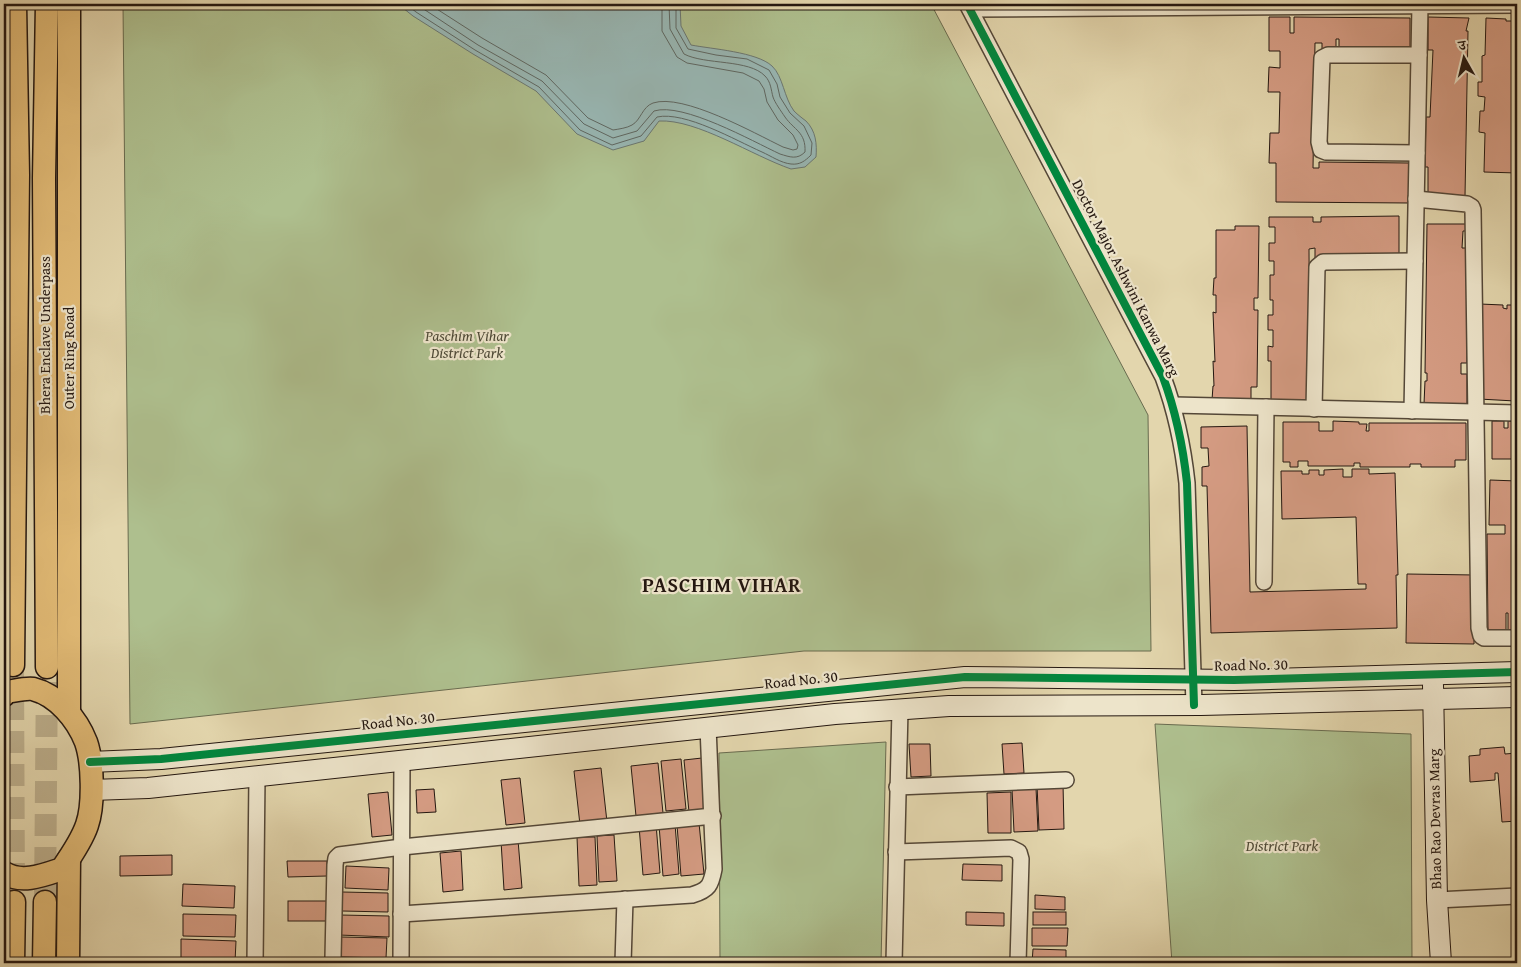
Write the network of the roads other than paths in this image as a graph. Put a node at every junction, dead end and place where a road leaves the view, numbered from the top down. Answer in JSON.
{"nodes":[{"id":1,"x":15,"y":4,"type":"edge"},
{"id":2,"x":47,"y":4,"type":"edge"},
{"id":3,"x":70,"y":4,"type":"edge"},
{"id":4,"x":1156,"y":5,"type":"edge"},
{"id":5,"x":1420,"y":5,"type":"junction"},
{"id":6,"x":1517,"y":5,"type":"edge"},
{"id":7,"x":968,"y":6,"type":"edge"},
{"id":8,"x":1419,"y":55,"type":"junction"},
{"id":9,"x":1417,"y":153,"type":"junction"},
{"id":10,"x":1416,"y":199,"type":"junction"},
{"id":11,"x":1415,"y":262,"type":"junction"},
{"id":12,"x":1173,"y":405,"type":"junction"},
{"id":13,"x":1266,"y":407,"type":"junction"},
{"id":14,"x":1314,"y":409,"type":"junction"},
{"id":15,"x":1412,"y":411,"type":"junction"},
{"id":16,"x":1476,"y":412,"type":"junction"},
{"id":17,"x":1517,"y":413,"type":"edge"},
{"id":18,"x":1264,"y":582,"type":"dead end"},
{"id":19,"x":1517,"y":638,"type":"edge"},
{"id":20,"x":12,"y":665,"type":"tunnel mouth"},
{"id":21,"x":47,"y":667,"type":"tunnel mouth"},
{"id":22,"x":1517,"y":672,"type":"edge"},
{"id":23,"x":1433,"y":674,"type":"junction"},
{"id":24,"x":1194,"y":680,"type":"junction"},
{"id":25,"x":4,"y":695,"type":"edge"},
{"id":26,"x":1517,"y":697,"type":"edge"},
{"id":27,"x":1433,"y":699,"type":"junction"},
{"id":28,"x":1194,"y":705,"type":"junction"},
{"id":29,"x":900,"y":709,"type":"junction"},
{"id":30,"x":69,"y":713,"type":"junction"},
{"id":31,"x":708,"y":727,"type":"junction"},
{"id":32,"x":161,"y":759,"type":"junction"},
{"id":33,"x":402,"y":761,"type":"junction"},
{"id":34,"x":90,"y":762,"type":"junction"},
{"id":35,"x":256,"y":776,"type":"junction"},
{"id":36,"x":1066,"y":780,"type":"dead end"},
{"id":37,"x":162,"y":787,"type":"junction"},
{"id":38,"x":898,"y":787,"type":"junction"},
{"id":39,"x":92,"y":790,"type":"junction"},
{"id":40,"x":713,"y":816,"type":"junction"},
{"id":41,"x":402,"y":847,"type":"junction"},
{"id":42,"x":896,"y":852,"type":"junction"},
{"id":43,"x":69,"y":858,"type":"junction"},
{"id":44,"x":4,"y":873,"type":"edge"},
{"id":45,"x":1517,"y":896,"type":"edge"},
{"id":46,"x":625,"y":899,"type":"junction"},
{"id":47,"x":1436,"y":900,"type":"junction"},
{"id":48,"x":14,"y":902,"type":"tunnel mouth"},
{"id":49,"x":45,"y":902,"type":"tunnel mouth"},
{"id":50,"x":401,"y":914,"type":"junction"},
{"id":51,"x":334,"y":958,"type":"dead end"},
{"id":52,"x":13,"y":963,"type":"edge"},
{"id":53,"x":44,"y":963,"type":"edge"},
{"id":54,"x":68,"y":963,"type":"edge"},
{"id":55,"x":256,"y":963,"type":"edge"},
{"id":56,"x":401,"y":963,"type":"edge"},
{"id":57,"x":623,"y":963,"type":"edge"},
{"id":58,"x":894,"y":963,"type":"edge"},
{"id":59,"x":1018,"y":963,"type":"edge"},
{"id":60,"x":1441,"y":963,"type":"edge"}],
"edges":[{"from":1,"to":20,"type":"main road","name":"Bhera Enclave Underpass"},
{"from":2,"to":21,"type":"main road","name":"Bhera Enclave Underpass"},
{"from":3,"to":30,"type":"main road","name":"Outer Ring Road"},
{"from":4,"to":5,"type":"street"},
{"from":4,"to":7,"type":"street"},
{"from":5,"to":6,"type":"street"},
{"from":5,"to":8,"type":"street"},
{"from":7,"to":12,"type":"street","name":"Doctor Major Ashwini Kanwa Marg"},
{"from":8,"to":9,"type":"street"},
{"from":8,"to":9,"type":"street"},
{"from":9,"to":10,"type":"street"},
{"from":10,"to":11,"type":"street"},
{"from":10,"to":16,"type":"street"},
{"from":11,"to":14,"type":"street"},
{"from":11,"to":15,"type":"street"},
{"from":12,"to":13,"type":"street"},
{"from":12,"to":24,"type":"street","name":"Doctor Major Ashwini Kanwa Marg"},
{"from":13,"to":14,"type":"street"},
{"from":13,"to":18,"type":"street"},
{"from":14,"to":15,"type":"street"},
{"from":15,"to":16,"type":"street"},
{"from":16,"to":17,"type":"street"},
{"from":16,"to":19,"type":"street"},
{"from":22,"to":23,"type":"street","name":"Road No. 30"},
{"from":23,"to":24,"type":"street","name":"Road No. 30"},
{"from":23,"to":27,"type":"street","name":"Bhao Rao Devras Marg"},
{"from":24,"to":28,"type":"street","name":"Doctor Major Ashwini Kanwa Marg"},
{"from":24,"to":32,"type":"street","name":"Road No. 30"},
{"from":25,"to":30,"type":"main road"},
{"from":26,"to":27,"type":"street"},
{"from":27,"to":28,"type":"street"},
{"from":27,"to":47,"type":"street","name":"Bhao Rao Devras Marg"},
{"from":28,"to":29,"type":"street"},
{"from":29,"to":31,"type":"street"},
{"from":29,"to":38,"type":"street"},
{"from":30,"to":34,"type":"main road"},
{"from":31,"to":33,"type":"street"},
{"from":31,"to":40,"type":"street"},
{"from":32,"to":34,"type":"street","name":"Road No. 30"},
{"from":32,"to":37,"type":"street"},
{"from":33,"to":35,"type":"street"},
{"from":33,"to":41,"type":"street"},
{"from":34,"to":39,"type":"main road"},
{"from":35,"to":37,"type":"street"},
{"from":35,"to":55,"type":"street"},
{"from":36,"to":38,"type":"street"},
{"from":37,"to":39,"type":"street"},
{"from":38,"to":42,"type":"street"},
{"from":39,"to":43,"type":"main road"},
{"from":40,"to":41,"type":"street"},
{"from":40,"to":46,"type":"street"},
{"from":41,"to":50,"type":"street"},
{"from":41,"to":51,"type":"street"},
{"from":42,"to":58,"type":"street"},
{"from":42,"to":59,"type":"street"},
{"from":43,"to":44,"type":"main road"},
{"from":43,"to":54,"type":"main road"},
{"from":45,"to":47,"type":"street"},
{"from":46,"to":50,"type":"street"},
{"from":46,"to":57,"type":"street"},
{"from":47,"to":60,"type":"street","name":"Bhao Rao Devras Marg"},
{"from":48,"to":52,"type":"main road"},
{"from":49,"to":53,"type":"main road"},
{"from":50,"to":56,"type":"street"}]}
